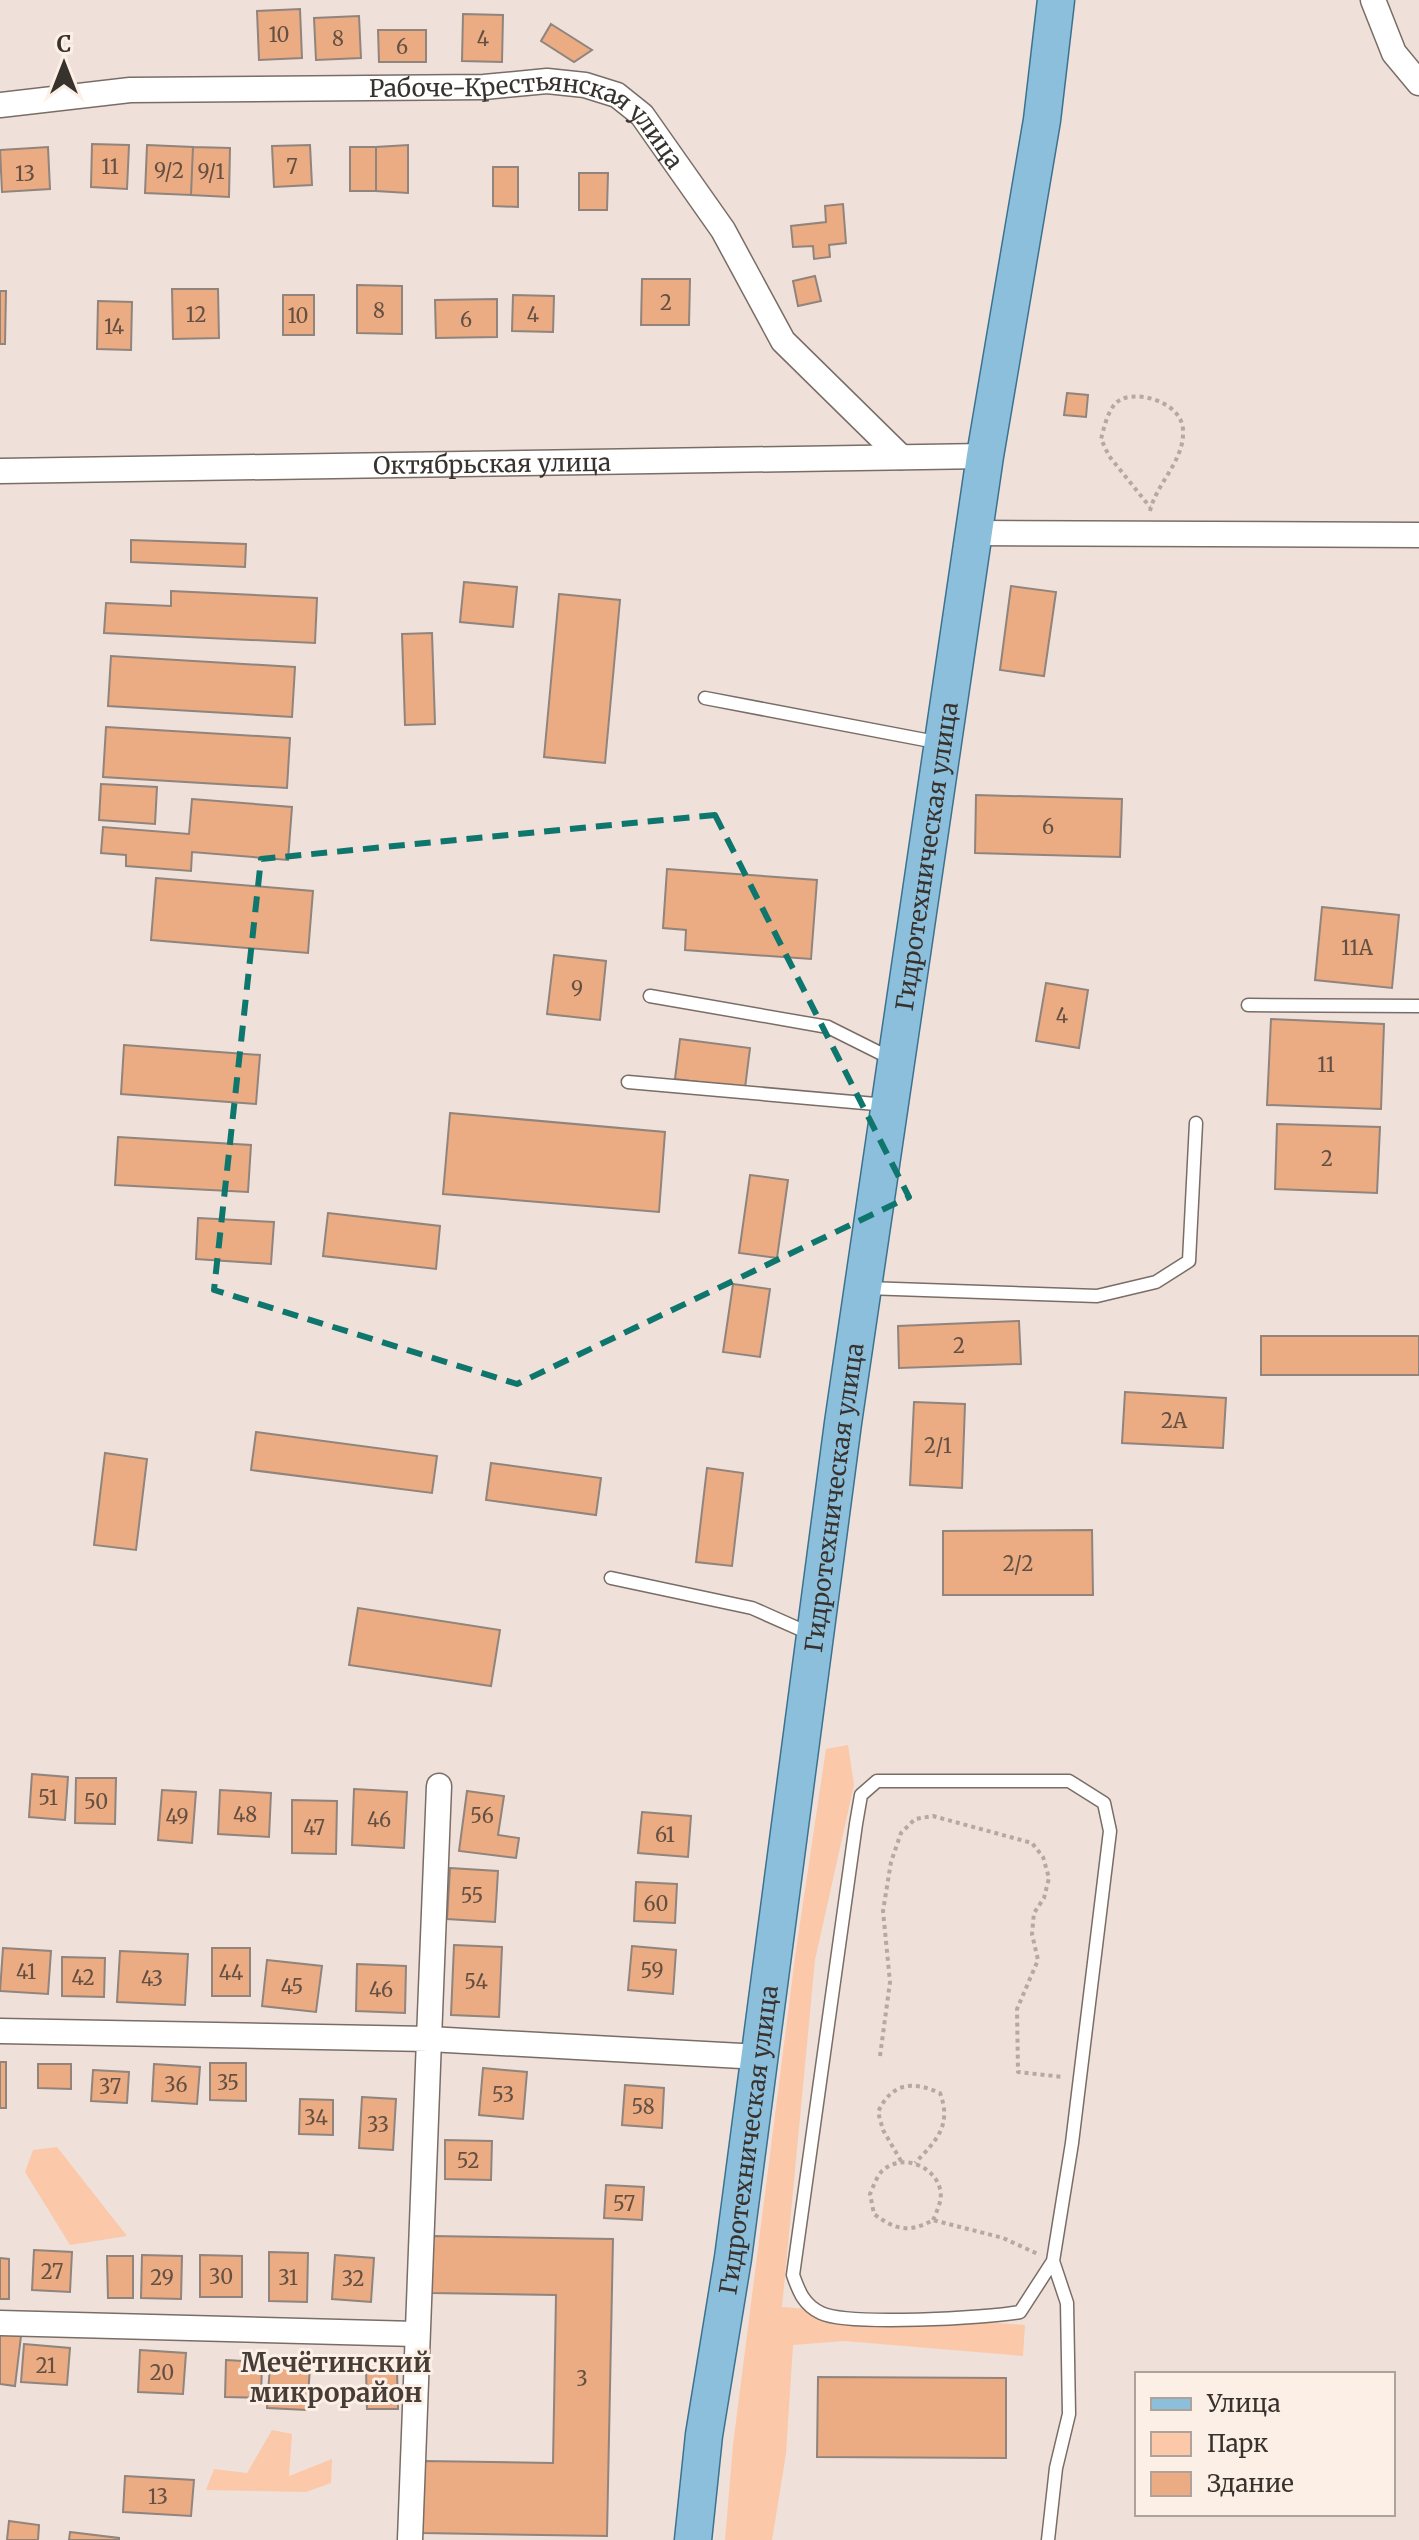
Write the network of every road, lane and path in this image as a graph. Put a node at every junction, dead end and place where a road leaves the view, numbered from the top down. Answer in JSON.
{"nodes":[{"id":1,"x":1056,"y":0,"type":"edge"},
{"id":2,"x":1373,"y":0,"type":"edge"},
{"id":3,"x":1419,"y":83,"type":"edge"},
{"id":4,"x":0,"y":105,"type":"edge"},
{"id":5,"x":985,"y":456,"type":"junction"},
{"id":6,"x":901,"y":457,"type":"junction"},
{"id":7,"x":0,"y":471,"type":"edge"},
{"id":8,"x":1150,"y":507,"type":"junction"},
{"id":9,"x":976,"y":533,"type":"junction"},
{"id":10,"x":1147,"y":534,"type":"junction"},
{"id":11,"x":1419,"y":535,"type":"edge"},
{"id":12,"x":705,"y":698,"type":"dead end"},
{"id":13,"x":945,"y":744,"type":"junction"},
{"id":14,"x":650,"y":996,"type":"dead end"},
{"id":15,"x":1248,"y":1005,"type":"dead end"},
{"id":16,"x":1419,"y":1006,"type":"edge"},
{"id":17,"x":897,"y":1061,"type":"junction"},
{"id":18,"x":628,"y":1082,"type":"dead end"},
{"id":19,"x":890,"y":1106,"type":"junction"},
{"id":20,"x":1196,"y":1123,"type":"dead end"},
{"id":21,"x":863,"y":1288,"type":"junction"},
{"id":22,"x":611,"y":1578,"type":"dead end"},
{"id":23,"x":815,"y":1636,"type":"junction"},
{"id":24,"x":439,"y":1786,"type":"dead end"},
{"id":25,"x":0,"y":2031,"type":"edge"},
{"id":26,"x":429,"y":2039,"type":"junction"},
{"id":27,"x":880,"y":2056,"type":"dead end"},
{"id":28,"x":760,"y":2057,"type":"junction"},
{"id":29,"x":1080,"y":2079,"type":"junction"},
{"id":30,"x":901,"y":2161,"type":"junction"},
{"id":31,"x":915,"y":2163,"type":"junction"},
{"id":32,"x":933,"y":2220,"type":"junction"},
{"id":33,"x":1053,"y":2261,"type":"junction"},
{"id":34,"x":0,"y":2323,"type":"edge"},
{"id":35,"x":416,"y":2334,"type":"junction"},
{"id":36,"x":410,"y":2540,"type":"edge"},
{"id":37,"x":693,"y":2540,"type":"edge"},
{"id":38,"x":1048,"y":2540,"type":"edge"}],
"edges":[{"from":1,"to":5,"type":"main road","name":"Гидротехническая улица"},
{"from":2,"to":3,"type":"street"},
{"from":4,"to":6,"type":"street","name":"Рабоче-Крестьянская улица"},
{"from":5,"to":6,"type":"street","name":"Октябрьская улица"},
{"from":5,"to":9,"type":"main road","name":"Гидротехническая улица"},
{"from":6,"to":7,"type":"street","name":"Октябрьская улица"},
{"from":8,"to":8,"type":"path"},
{"from":8,"to":10,"type":"path"},
{"from":9,"to":10,"type":"street"},
{"from":9,"to":13,"type":"main road","name":"Гидротехническая улица"},
{"from":10,"to":11,"type":"street"},
{"from":12,"to":13,"type":"lane"},
{"from":13,"to":17,"type":"main road","name":"Гидротехническая улица"},
{"from":14,"to":17,"type":"lane"},
{"from":15,"to":16,"type":"lane"},
{"from":17,"to":19,"type":"main road","name":"Гидротехническая улица"},
{"from":18,"to":19,"type":"lane"},
{"from":19,"to":21,"type":"main road","name":"Гидротехническая улица"},
{"from":20,"to":21,"type":"lane"},
{"from":21,"to":23,"type":"main road","name":"Гидротехническая улица"},
{"from":22,"to":23,"type":"lane"},
{"from":23,"to":28,"type":"main road","name":"Гидротехническая улица"},
{"from":24,"to":26,"type":"street"},
{"from":25,"to":26,"type":"street"},
{"from":26,"to":28,"type":"street"},
{"from":26,"to":35,"type":"street"},
{"from":27,"to":29,"type":"path"},
{"from":28,"to":37,"type":"main road","name":"Гидротехническая улица"},
{"from":29,"to":33,"type":"lane"},
{"from":29,"to":33,"type":"lane"},
{"from":30,"to":31,"type":"path"},
{"from":30,"to":31,"type":"path"},
{"from":30,"to":32,"type":"path"},
{"from":31,"to":32,"type":"path"},
{"from":32,"to":33,"type":"path"},
{"from":33,"to":38,"type":"lane"},
{"from":34,"to":35,"type":"street"},
{"from":35,"to":36,"type":"street"}]}
